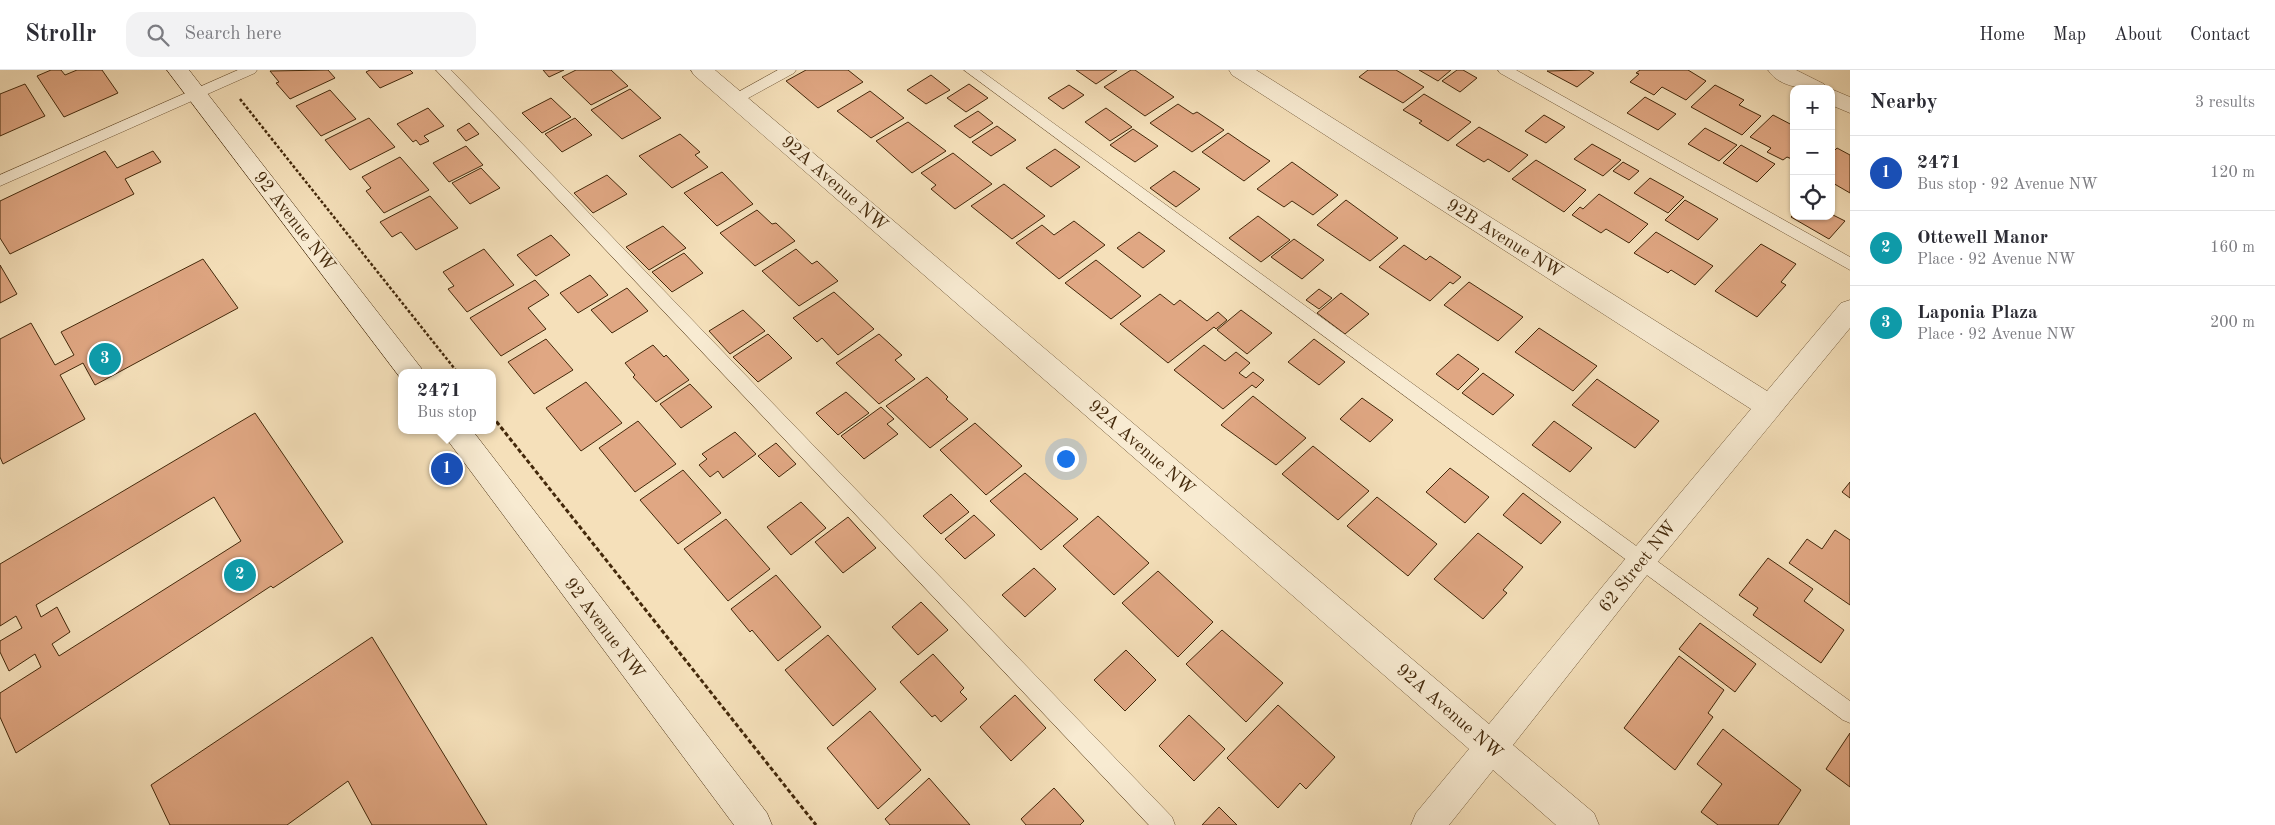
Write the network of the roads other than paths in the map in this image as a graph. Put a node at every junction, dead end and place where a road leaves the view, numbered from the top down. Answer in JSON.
{"nodes":[{"id":1,"x":178,"y":70,"type":"edge"},
{"id":2,"x":250,"y":70,"type":"edge"},
{"id":3,"x":443,"y":70,"type":"edge"},
{"id":4,"x":702,"y":70,"type":"edge"},
{"id":5,"x":789,"y":70,"type":"edge"},
{"id":6,"x":971,"y":70,"type":"edge"},
{"id":7,"x":1240,"y":70,"type":"edge"},
{"id":8,"x":1505,"y":70,"type":"edge"},
{"id":9,"x":1779,"y":70,"type":"edge"},
{"id":10,"x":1808,"y":85,"type":"edge"},
{"id":11,"x":197,"y":95,"type":"junction"},
{"id":12,"x":736,"y":98,"type":"junction"},
{"id":13,"x":1835,"y":98,"type":"edge"},
{"id":14,"x":1850,"y":106,"type":"edge"},
{"id":15,"x":0,"y":181,"type":"edge"},
{"id":16,"x":1850,"y":264,"type":"edge"},
{"id":17,"x":1850,"y":310,"type":"edge"},
{"id":18,"x":409,"y":369,"type":"edge"},
{"id":19,"x":1769,"y":406,"type":"junction"},
{"id":20,"x":459,"y":434,"type":"edge"},
{"id":21,"x":1642,"y":561,"type":"junction"},
{"id":22,"x":1850,"y":713,"type":"edge"},
{"id":23,"x":1492,"y":748,"type":"junction"},
{"id":24,"x":755,"y":825,"type":"edge"},
{"id":25,"x":1164,"y":825,"type":"edge"},
{"id":26,"x":1428,"y":825,"type":"edge"},
{"id":27,"x":1582,"y":825,"type":"edge"}],
"edges":[{"from":1,"to":11,"type":"street","name":"92 Avenue NW"},
{"from":2,"to":11,"type":"lane"},
{"from":3,"to":25,"type":"lane"},
{"from":4,"to":12,"type":"street","name":"92A Avenue NW"},
{"from":5,"to":12,"type":"lane"},
{"from":6,"to":21,"type":"lane"},
{"from":7,"to":19,"type":"street","name":"92B Avenue NW"},
{"from":8,"to":16,"type":"lane"},
{"from":9,"to":10,"type":"street"},
{"from":11,"to":15,"type":"lane"},
{"from":11,"to":18,"type":"street","name":"92 Avenue NW"},
{"from":12,"to":23,"type":"street","name":"92A Avenue NW"},
{"from":13,"to":14,"type":"street"},
{"from":17,"to":19,"type":"street","name":"62 Street NW"},
{"from":19,"to":21,"type":"street","name":"62 Street NW"},
{"from":20,"to":24,"type":"street","name":"92 Avenue NW"},
{"from":21,"to":22,"type":"lane"},
{"from":21,"to":23,"type":"street","name":"62 Street NW"},
{"from":23,"to":26,"type":"street","name":"62 Street NW"},
{"from":23,"to":27,"type":"street","name":"92A Avenue NW"}]}
